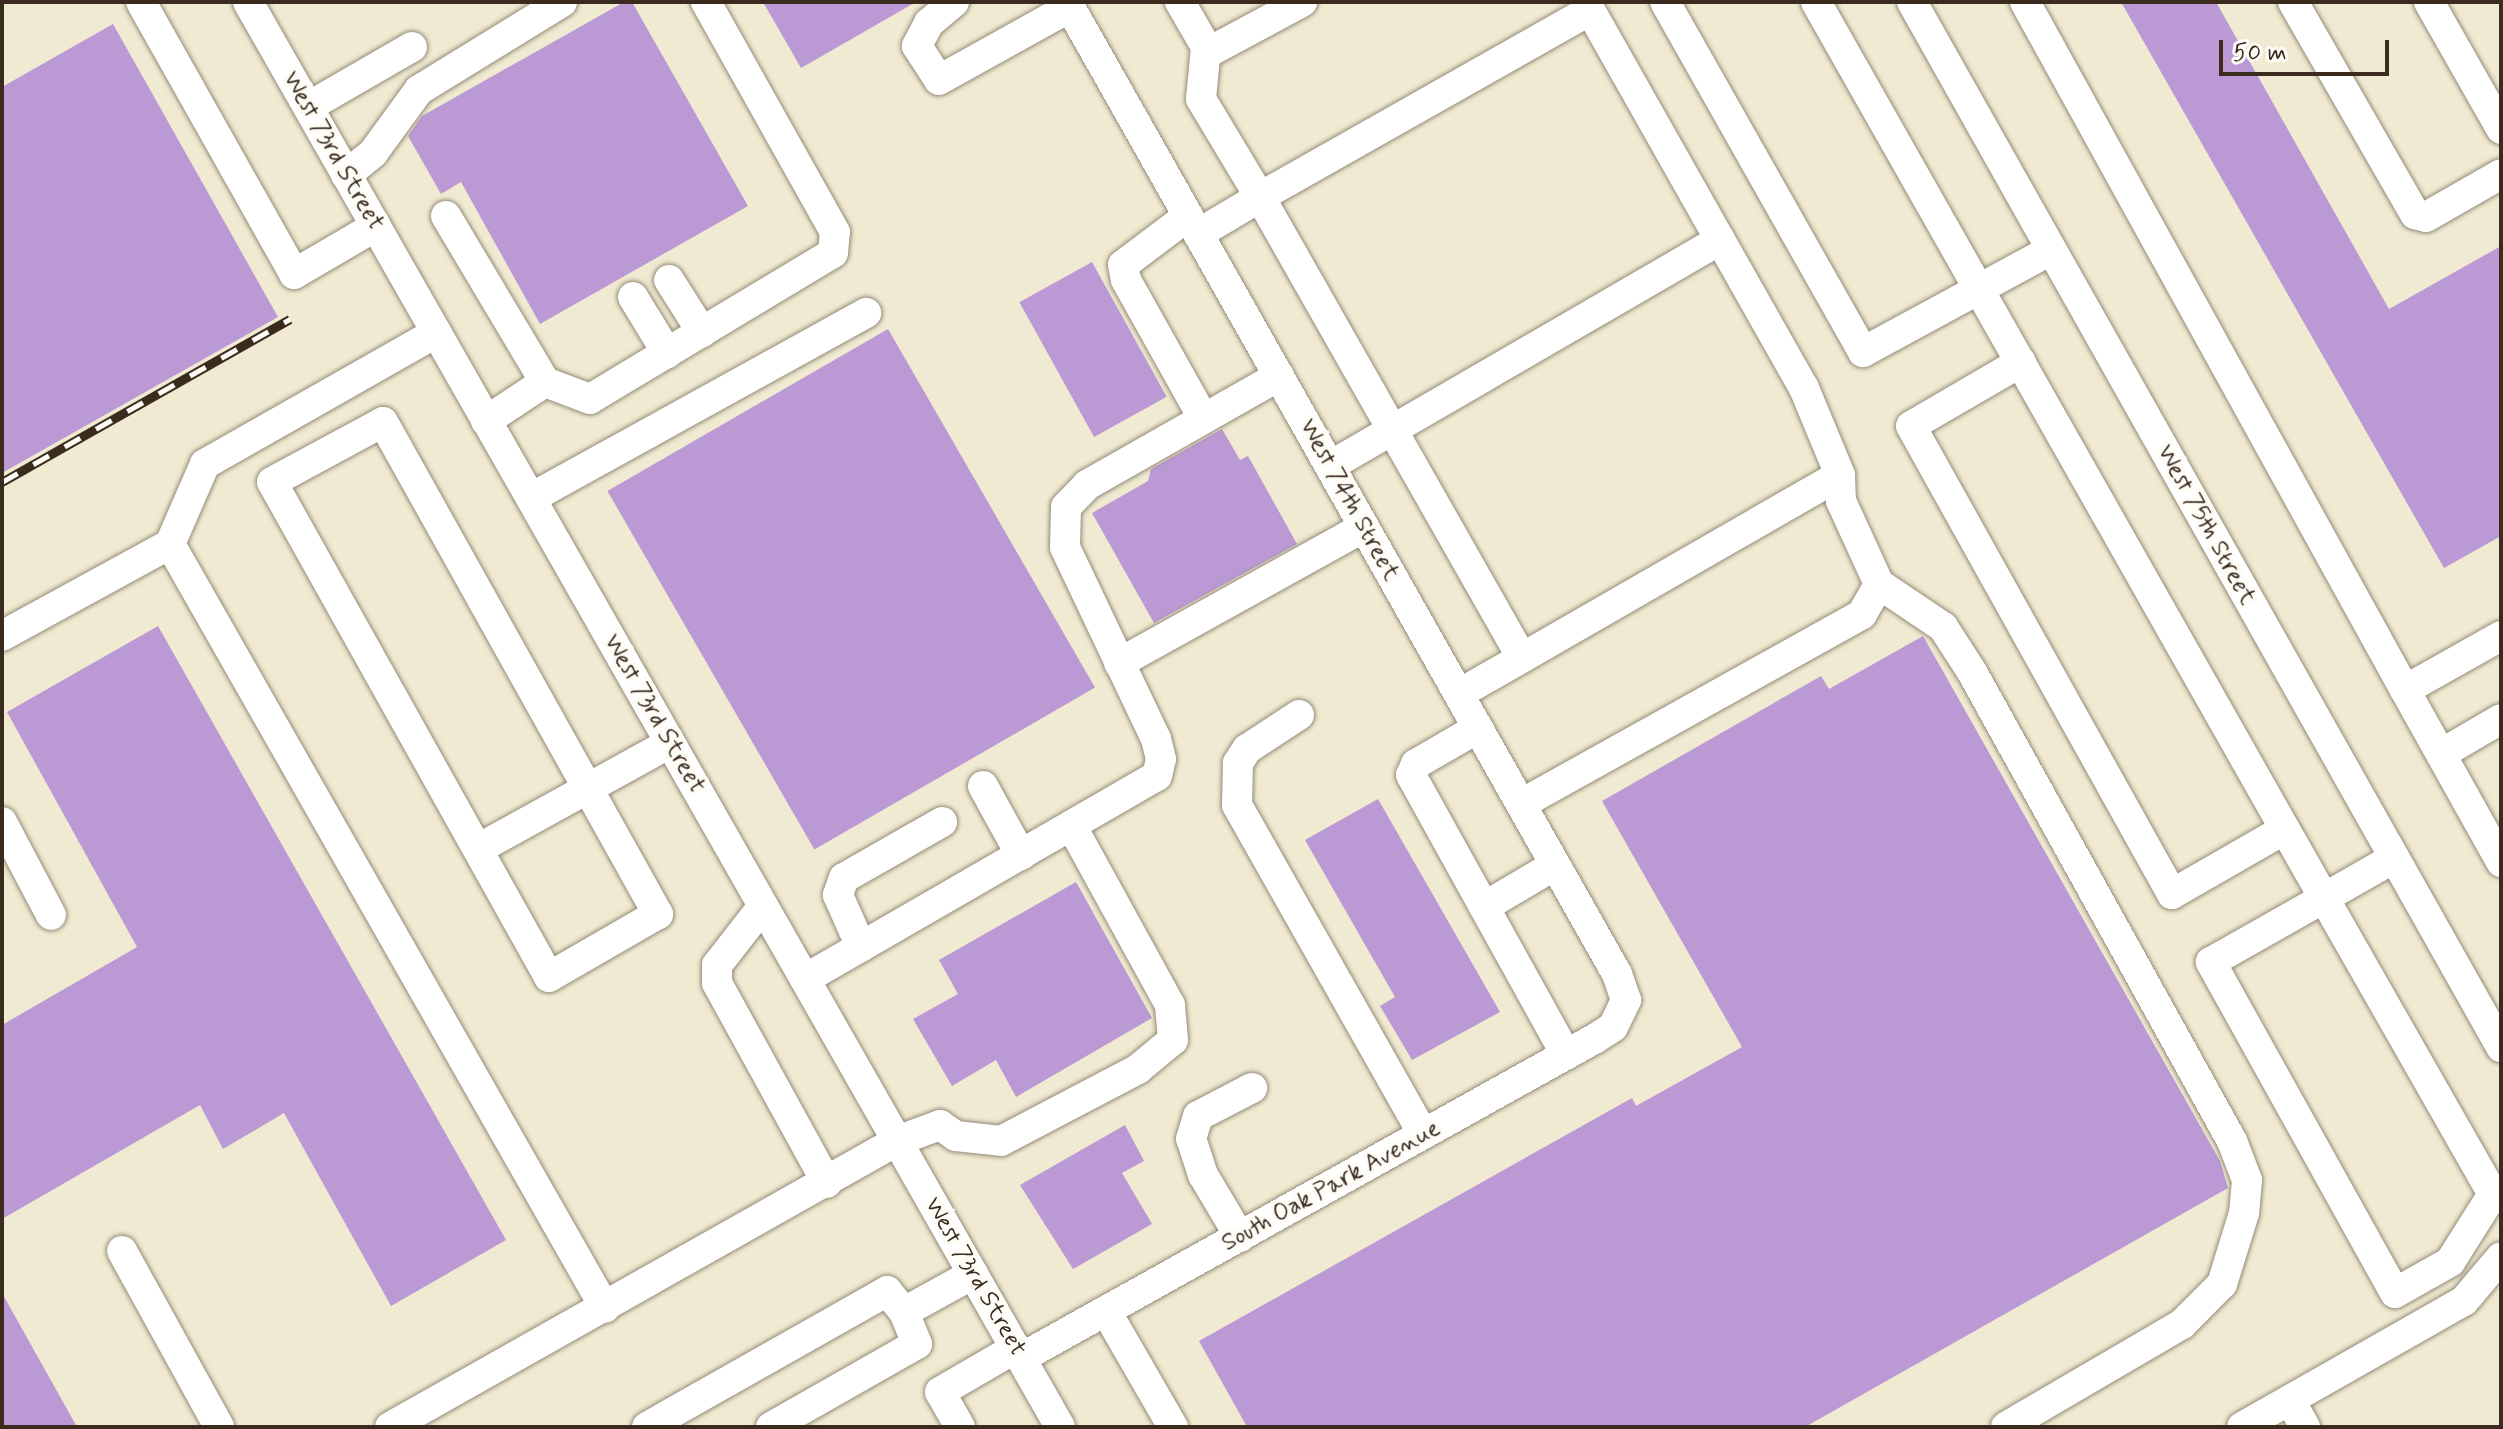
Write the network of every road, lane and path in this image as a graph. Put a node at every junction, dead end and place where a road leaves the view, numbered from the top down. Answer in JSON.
{"nodes":[{"id":1,"x":141,"y":2,"type":"edge"},
{"id":2,"x":248,"y":2,"type":"edge"},
{"id":3,"x":562,"y":2,"type":"edge"},
{"id":4,"x":706,"y":2,"type":"edge"},
{"id":5,"x":954,"y":2,"type":"edge"},
{"id":6,"x":1180,"y":2,"type":"edge"},
{"id":7,"x":1302,"y":2,"type":"edge"},
{"id":8,"x":1665,"y":2,"type":"edge"},
{"id":9,"x":1816,"y":2,"type":"edge"},
{"id":10,"x":2025,"y":2,"type":"edge"},
{"id":11,"x":2293,"y":2,"type":"edge"},
{"id":12,"x":2429,"y":2,"type":"edge"},
{"id":13,"x":1069,"y":4,"type":"edge"},
{"id":14,"x":1927,"y":6,"type":"edge"},
{"id":15,"x":412,"y":47,"type":"dead end"},
{"id":16,"x":1206,"y":47,"type":"junction"},
{"id":17,"x":308,"y":107,"type":"junction"},
{"id":18,"x":2501,"y":129,"type":"edge"},
{"id":19,"x":2501,"y":174,"type":"edge"},
{"id":20,"x":346,"y":175,"type":"junction"},
{"id":21,"x":1260,"y":197,"type":"junction"},
{"id":22,"x":446,"y":216,"type":"dead end"},
{"id":23,"x":1193,"y":225,"type":"junction"},
{"id":24,"x":376,"y":226,"type":"junction"},
{"id":25,"x":1720,"y":240,"type":"junction"},
{"id":26,"x":2051,"y":250,"type":"junction"},
{"id":27,"x":669,"y":280,"type":"dead end"},
{"id":28,"x":1980,"y":289,"type":"junction"},
{"id":29,"x":633,"y":297,"type":"dead end"},
{"id":30,"x":866,"y":313,"type":"dead end"},
{"id":31,"x":702,"y":332,"type":"junction"},
{"id":32,"x":436,"y":333,"type":"junction"},
{"id":33,"x":667,"y":353,"type":"junction"},
{"id":34,"x":2021,"y":362,"type":"junction"},
{"id":35,"x":1279,"y":376,"type":"junction"},
{"id":36,"x":545,"y":382,"type":"junction"},
{"id":37,"x":1203,"y":418,"type":"junction"},
{"id":38,"x":486,"y":421,"type":"junction"},
{"id":39,"x":1391,"y":429,"type":"junction"},
{"id":40,"x":1330,"y":466,"type":"junction"},
{"id":41,"x":1840,"y":475,"type":"junction"},
{"id":42,"x":531,"y":498,"type":"junction"},
{"id":43,"x":1364,"y":527,"type":"junction"},
{"id":44,"x":170,"y":544,"type":"junction"},
{"id":45,"x":1879,"y":584,"type":"junction"},
{"id":46,"x":2,"y":636,"type":"edge"},
{"id":47,"x":2501,"y":636,"type":"edge"},
{"id":48,"x":1522,"y":658,"type":"junction"},
{"id":49,"x":1119,"y":663,"type":"junction"},
{"id":50,"x":2405,"y":690,"type":"junction"},
{"id":51,"x":1459,"y":694,"type":"junction"},
{"id":52,"x":1299,"y":715,"type":"dead end"},
{"id":53,"x":2501,"y":719,"type":"edge"},
{"id":54,"x":1478,"y":728,"type":"junction"},
{"id":55,"x":670,"y":743,"type":"junction"},
{"id":56,"x":2441,"y":754,"type":"junction"},
{"id":57,"x":983,"y":786,"type":"dead end"},
{"id":58,"x":588,"y":789,"type":"junction"},
{"id":59,"x":1521,"y":804,"type":"junction"},
{"id":60,"x":2,"y":822,"type":"edge"},
{"id":61,"x":942,"y":822,"type":"dead end"},
{"id":62,"x":1071,"y":825,"type":"junction"},
{"id":63,"x":2285,"y":829,"type":"junction"},
{"id":64,"x":2493,"y":830,"type":"edge"},
{"id":65,"x":478,"y":849,"type":"junction"},
{"id":66,"x":1021,"y":855,"type":"junction"},
{"id":67,"x":2394,"y":858,"type":"junction"},
{"id":68,"x":2501,"y":862,"type":"edge"},
{"id":69,"x":1555,"y":865,"type":"junction"},
{"id":70,"x":2324,"y":898,"type":"junction"},
{"id":71,"x":763,"y":906,"type":"junction"},
{"id":72,"x":1484,"y":907,"type":"junction"},
{"id":73,"x":51,"y":915,"type":"dead end"},
{"id":74,"x":861,"y":947,"type":"junction"},
{"id":75,"x":805,"y":979,"type":"junction"},
{"id":76,"x":1626,"y":1000,"type":"joint"},
{"id":77,"x":2501,"y":1047,"type":"edge"},
{"id":78,"x":1566,"y":1055,"type":"junction"},
{"id":79,"x":1252,"y":1088,"type":"dead end"},
{"id":80,"x":1423,"y":1134,"type":"junction"},
{"id":81,"x":897,"y":1141,"type":"junction"},
{"id":82,"x":827,"y":1183,"type":"junction"},
{"id":83,"x":1240,"y":1237,"type":"junction"},
{"id":84,"x":122,"y":1251,"type":"dead end"},
{"id":85,"x":2501,"y":1257,"type":"edge"},
{"id":86,"x":973,"y":1274,"type":"junction"},
{"id":87,"x":605,"y":1308,"type":"junction"},
{"id":88,"x":1106,"y":1311,"type":"junction"},
{"id":89,"x":904,"y":1312,"type":"junction"},
{"id":90,"x":1018,"y":1353,"type":"junction"},
{"id":91,"x":2290,"y":1400,"type":"junction"},
{"id":92,"x":1056,"y":1426,"type":"edge"},
{"id":93,"x":219,"y":1427,"type":"edge"},
{"id":94,"x":390,"y":1427,"type":"edge"},
{"id":95,"x":647,"y":1427,"type":"edge"},
{"id":96,"x":771,"y":1427,"type":"edge"},
{"id":97,"x":960,"y":1427,"type":"edge"},
{"id":98,"x":1173,"y":1427,"type":"edge"},
{"id":99,"x":2006,"y":1427,"type":"edge"},
{"id":100,"x":2242,"y":1427,"type":"edge"},
{"id":101,"x":2305,"y":1427,"type":"edge"}],
"edges":[{"from":1,"to":24,"type":"street"},
{"from":2,"to":17,"type":"street","name":"West 73rd Street"},
{"from":3,"to":20,"type":"street"},
{"from":4,"to":31,"type":"street"},
{"from":5,"to":13,"type":"street"},
{"from":6,"to":16,"type":"street"},
{"from":7,"to":16,"type":"street"},
{"from":8,"to":28,"type":"street"},
{"from":9,"to":28,"type":"street"},
{"from":10,"to":50,"type":"street"},
{"from":11,"to":19,"type":"street"},
{"from":12,"to":18,"type":"street"},
{"from":13,"to":23,"type":"street","name":"West 74th Street"},
{"from":14,"to":26,"type":"street","name":"West 75th Street"},
{"from":15,"to":17,"type":"street"},
{"from":16,"to":21,"type":"street"},
{"from":17,"to":20,"type":"street","name":"West 73rd Street"},
{"from":20,"to":24,"type":"street","name":"West 73rd Street"},
{"from":21,"to":23,"type":"street"},
{"from":21,"to":25,"type":"street"},
{"from":21,"to":39,"type":"street"},
{"from":22,"to":36,"type":"street"},
{"from":23,"to":35,"type":"street","name":"West 74th Street"},
{"from":23,"to":37,"type":"street"},
{"from":24,"to":32,"type":"street","name":"West 73rd Street"},
{"from":25,"to":39,"type":"street"},
{"from":25,"to":41,"type":"street"},
{"from":26,"to":28,"type":"street"},
{"from":26,"to":67,"type":"street","name":"West 75th Street"},
{"from":27,"to":31,"type":"street"},
{"from":28,"to":34,"type":"street"},
{"from":29,"to":33,"type":"street"},
{"from":30,"to":42,"type":"street"},
{"from":31,"to":33,"type":"street"},
{"from":32,"to":38,"type":"street","name":"West 73rd Street"},
{"from":32,"to":44,"type":"street"},
{"from":33,"to":36,"type":"street"},
{"from":34,"to":63,"type":"street"},
{"from":34,"to":63,"type":"street"},
{"from":35,"to":37,"type":"street"},
{"from":35,"to":40,"type":"street","name":"West 74th Street"},
{"from":36,"to":38,"type":"street"},
{"from":37,"to":49,"type":"street"},
{"from":38,"to":42,"type":"street","name":"West 73rd Street"},
{"from":39,"to":40,"type":"street"},
{"from":39,"to":48,"type":"street"},
{"from":40,"to":43,"type":"street","name":"West 74th Street"},
{"from":41,"to":45,"type":"street"},
{"from":41,"to":48,"type":"street"},
{"from":42,"to":55,"type":"street","name":"West 73rd Street"},
{"from":43,"to":49,"type":"street"},
{"from":43,"to":51,"type":"street","name":"West 74th Street"},
{"from":44,"to":46,"type":"street"},
{"from":44,"to":87,"type":"street"},
{"from":45,"to":59,"type":"street"},
{"from":45,"to":99,"type":"street"},
{"from":47,"to":50,"type":"street"},
{"from":48,"to":51,"type":"street"},
{"from":49,"to":62,"type":"street"},
{"from":50,"to":56,"type":"street"},
{"from":51,"to":54,"type":"street","name":"West 74th Street"},
{"from":52,"to":80,"type":"street"},
{"from":53,"to":56,"type":"street"},
{"from":54,"to":59,"type":"street","name":"West 74th Street"},
{"from":54,"to":72,"type":"street"},
{"from":55,"to":58,"type":"street"},
{"from":55,"to":71,"type":"street","name":"West 73rd Street"},
{"from":56,"to":64,"type":"street"},
{"from":57,"to":66,"type":"street"},
{"from":58,"to":65,"type":"street"},
{"from":58,"to":65,"type":"street"},
{"from":58,"to":65,"type":"street"},
{"from":59,"to":69,"type":"street","name":"West 74th Street"},
{"from":60,"to":73,"type":"street"},
{"from":61,"to":74,"type":"street"},
{"from":62,"to":66,"type":"street"},
{"from":62,"to":81,"type":"street"},
{"from":63,"to":70,"type":"street"},
{"from":64,"to":68,"type":"street"},
{"from":66,"to":74,"type":"street"},
{"from":67,"to":70,"type":"street"},
{"from":67,"to":77,"type":"street","name":"West 75th Street"},
{"from":69,"to":72,"type":"street"},
{"from":69,"to":76,"type":"street","name":"West 74th Street"},
{"from":70,"to":70,"type":"street"},
{"from":71,"to":75,"type":"street","name":"West 73rd Street"},
{"from":71,"to":82,"type":"street"},
{"from":72,"to":78,"type":"street"},
{"from":74,"to":75,"type":"street"},
{"from":75,"to":81,"type":"street","name":"West 73rd Street"},
{"from":76,"to":78,"type":"street","name":"South Oak Park Avenue"},
{"from":78,"to":80,"type":"street","name":"South Oak Park Avenue"},
{"from":79,"to":83,"type":"street"},
{"from":80,"to":83,"type":"street","name":"South Oak Park Avenue"},
{"from":81,"to":82,"type":"street"},
{"from":81,"to":86,"type":"street","name":"West 73rd Street"},
{"from":82,"to":87,"type":"street"},
{"from":83,"to":88,"type":"street","name":"South Oak Park Avenue"},
{"from":84,"to":93,"type":"street"},
{"from":85,"to":91,"type":"street"},
{"from":86,"to":89,"type":"street"},
{"from":86,"to":90,"type":"street","name":"West 73rd Street"},
{"from":87,"to":94,"type":"street"},
{"from":88,"to":90,"type":"street","name":"South Oak Park Avenue"},
{"from":88,"to":98,"type":"street"},
{"from":89,"to":95,"type":"street"},
{"from":89,"to":96,"type":"street"},
{"from":90,"to":92,"type":"street","name":"West 73rd Street"},
{"from":90,"to":97,"type":"street","name":"South Oak Park Avenue"},
{"from":91,"to":100,"type":"street"},
{"from":91,"to":101,"type":"street"}]}
